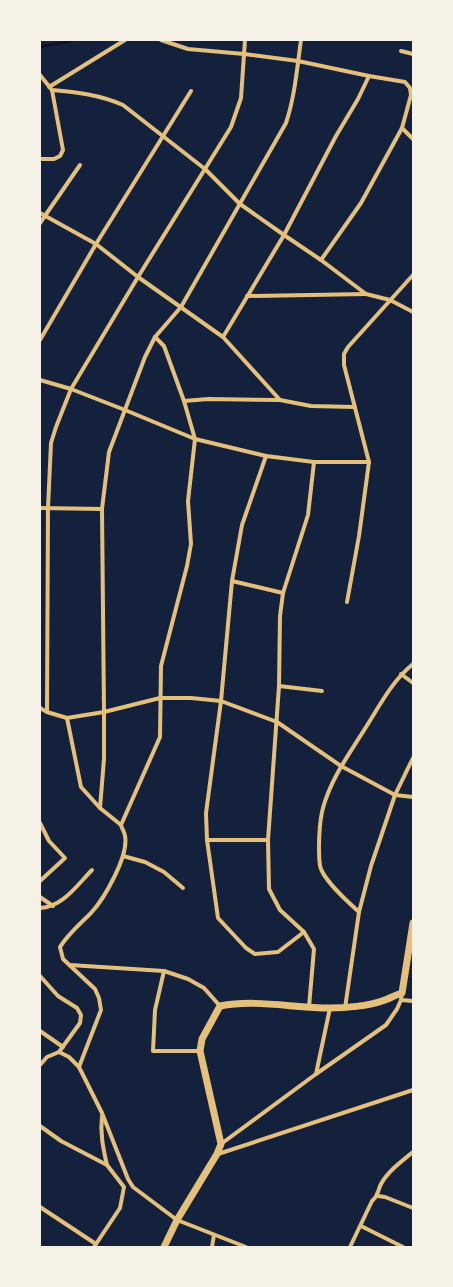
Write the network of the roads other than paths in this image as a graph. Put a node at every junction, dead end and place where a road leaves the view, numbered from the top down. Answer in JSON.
{"nodes":[{"id":1,"x":124,"y":40,"type":"edge"},
{"id":2,"x":161,"y":40,"type":"edge"},
{"id":3,"x":245,"y":40,"type":"edge"},
{"id":4,"x":301,"y":40,"type":"edge"},
{"id":5,"x":400,"y":51,"type":"dead end"},
{"id":6,"x":244,"y":54,"type":"junction"},
{"id":7,"x":413,"y":54,"type":"edge"},
{"id":8,"x":298,"y":61,"type":"junction"},
{"id":9,"x":40,"y":75,"type":"edge"},
{"id":10,"x":369,"y":76,"type":"junction"},
{"id":11,"x":51,"y":89,"type":"junction"},
{"id":12,"x":191,"y":91,"type":"dead end"},
{"id":13,"x":402,"y":128,"type":"junction"},
{"id":14,"x":163,"y":136,"type":"junction"},
{"id":15,"x":413,"y":139,"type":"edge"},
{"id":16,"x":40,"y":159,"type":"edge"},
{"id":17,"x":80,"y":165,"type":"dead end"},
{"id":18,"x":205,"y":170,"type":"junction"},
{"id":19,"x":240,"y":204,"type":"junction"},
{"id":20,"x":42,"y":215,"type":"edge"},
{"id":21,"x":40,"y":223,"type":"edge"},
{"id":22,"x":284,"y":235,"type":"junction"},
{"id":23,"x":96,"y":244,"type":"junction"},
{"id":24,"x":321,"y":260,"type":"junction"},
{"id":25,"x":413,"y":275,"type":"edge"},
{"id":26,"x":138,"y":277,"type":"junction"},
{"id":27,"x":366,"y":294,"type":"junction"},
{"id":28,"x":247,"y":296,"type":"junction"},
{"id":29,"x":390,"y":300,"type":"junction"},
{"id":30,"x":181,"y":307,"type":"junction"},
{"id":31,"x":413,"y":312,"type":"edge"},
{"id":32,"x":155,"y":337,"type":"junction"},
{"id":33,"x":223,"y":337,"type":"junction"},
{"id":34,"x":40,"y":340,"type":"edge"},
{"id":35,"x":40,"y":380,"type":"edge"},
{"id":36,"x":71,"y":389,"type":"junction"},
{"id":37,"x":280,"y":400,"type":"junction"},
{"id":38,"x":184,"y":401,"type":"junction"},
{"id":39,"x":355,"y":408,"type":"junction"},
{"id":40,"x":125,"y":410,"type":"junction"},
{"id":41,"x":195,"y":439,"type":"junction"},
{"id":42,"x":266,"y":456,"type":"junction"},
{"id":43,"x":314,"y":462,"type":"junction"},
{"id":44,"x":369,"y":462,"type":"junction"},
{"id":45,"x":40,"y":508,"type":"edge"},
{"id":46,"x":48,"y":508,"type":"junction"},
{"id":47,"x":102,"y":509,"type":"junction"},
{"id":48,"x":232,"y":581,"type":"junction"},
{"id":49,"x":283,"y":593,"type":"junction"},
{"id":50,"x":347,"y":602,"type":"dead end"},
{"id":51,"x":413,"y":664,"type":"edge"},
{"id":52,"x":402,"y":674,"type":"junction"},
{"id":53,"x":413,"y":683,"type":"edge"},
{"id":54,"x":279,"y":686,"type":"junction"},
{"id":55,"x":322,"y":691,"type":"dead end"},
{"id":56,"x":160,"y":698,"type":"junction"},
{"id":57,"x":222,"y":701,"type":"junction"},
{"id":58,"x":40,"y":708,"type":"edge"},
{"id":59,"x":47,"y":712,"type":"junction"},
{"id":60,"x":104,"y":712,"type":"junction"},
{"id":61,"x":67,"y":718,"type":"junction"},
{"id":62,"x":277,"y":722,"type":"junction"},
{"id":63,"x":413,"y":758,"type":"edge"},
{"id":64,"x":341,"y":766,"type":"junction"},
{"id":65,"x":395,"y":795,"type":"junction"},
{"id":66,"x":413,"y":797,"type":"edge"},
{"id":67,"x":100,"y":808,"type":"junction"},
{"id":68,"x":40,"y":823,"type":"edge"},
{"id":69,"x":121,"y":825,"type":"junction"},
{"id":70,"x":207,"y":840,"type":"junction"},
{"id":71,"x":268,"y":840,"type":"junction"},
{"id":72,"x":123,"y":856,"type":"junction"},
{"id":73,"x":92,"y":870,"type":"dead end"},
{"id":74,"x":40,"y":881,"type":"edge"},
{"id":75,"x":183,"y":888,"type":"dead end"},
{"id":76,"x":40,"y":897,"type":"edge"},
{"id":77,"x":53,"y":906,"type":"junction"},
{"id":78,"x":40,"y":908,"type":"edge"},
{"id":79,"x":358,"y":912,"type":"junction"},
{"id":80,"x":413,"y":923,"type":"edge"},
{"id":81,"x":304,"y":932,"type":"junction"},
{"id":82,"x":69,"y":965,"type":"junction"},
{"id":83,"x":164,"y":971,"type":"junction"},
{"id":84,"x":40,"y":976,"type":"edge"},
{"id":85,"x":402,"y":996,"type":"junction"},
{"id":86,"x":413,"y":1002,"type":"edge"},
{"id":87,"x":220,"y":1006,"type":"junction"},
{"id":88,"x":309,"y":1007,"type":"junction"},
{"id":89,"x":330,"y":1008,"type":"junction"},
{"id":90,"x":345,"y":1008,"type":"junction"},
{"id":91,"x":40,"y":1031,"type":"edge"},
{"id":92,"x":63,"y":1047,"type":"junction"},
{"id":93,"x":200,"y":1051,"type":"junction"},
{"id":94,"x":59,"y":1052,"type":"junction"},
{"id":95,"x":40,"y":1065,"type":"edge"},
{"id":96,"x":79,"y":1067,"type":"junction"},
{"id":97,"x":316,"y":1074,"type":"junction"},
{"id":98,"x":413,"y":1090,"type":"edge"},
{"id":99,"x":102,"y":1113,"type":"junction"},
{"id":100,"x":40,"y":1126,"type":"edge"},
{"id":101,"x":221,"y":1144,"type":"junction"},
{"id":102,"x":413,"y":1152,"type":"edge"},
{"id":103,"x":217,"y":1154,"type":"junction"},
{"id":104,"x":108,"y":1165,"type":"junction"},
{"id":105,"x":378,"y":1196,"type":"junction"},
{"id":106,"x":40,"y":1207,"type":"edge"},
{"id":107,"x":413,"y":1208,"type":"edge"},
{"id":108,"x":177,"y":1220,"type":"junction"},
{"id":109,"x":361,"y":1226,"type":"junction"},
{"id":110,"x":214,"y":1234,"type":"junction"},
{"id":111,"x":95,"y":1246,"type":"edge"},
{"id":112,"x":164,"y":1247,"type":"edge"},
{"id":113,"x":212,"y":1247,"type":"edge"},
{"id":114,"x":246,"y":1247,"type":"edge"},
{"id":115,"x":350,"y":1247,"type":"edge"},
{"id":116,"x":403,"y":1247,"type":"edge"}],
"edges":[{"from":1,"to":11,"type":"street"},
{"from":2,"to":6,"type":"street"},
{"from":3,"to":6,"type":"street"},
{"from":4,"to":8,"type":"street"},
{"from":5,"to":7,"type":"street"},
{"from":6,"to":8,"type":"street"},
{"from":6,"to":18,"type":"street"},
{"from":8,"to":10,"type":"street"},
{"from":8,"to":19,"type":"street"},
{"from":9,"to":11,"type":"street"},
{"from":10,"to":13,"type":"street"},
{"from":10,"to":22,"type":"street"},
{"from":11,"to":14,"type":"street"},
{"from":11,"to":16,"type":"street"},
{"from":12,"to":14,"type":"street"},
{"from":13,"to":15,"type":"street"},
{"from":13,"to":24,"type":"street"},
{"from":14,"to":18,"type":"street"},
{"from":14,"to":23,"type":"street"},
{"from":17,"to":20,"type":"street"},
{"from":18,"to":19,"type":"street"},
{"from":18,"to":26,"type":"street"},
{"from":19,"to":22,"type":"street"},
{"from":19,"to":30,"type":"street"},
{"from":20,"to":21,"type":"street"},
{"from":20,"to":23,"type":"street"},
{"from":22,"to":24,"type":"street"},
{"from":22,"to":28,"type":"street"},
{"from":23,"to":26,"type":"street"},
{"from":23,"to":34,"type":"street"},
{"from":24,"to":27,"type":"street"},
{"from":25,"to":29,"type":"street"},
{"from":26,"to":30,"type":"street"},
{"from":26,"to":36,"type":"street"},
{"from":27,"to":28,"type":"street"},
{"from":27,"to":29,"type":"street"},
{"from":28,"to":33,"type":"street"},
{"from":29,"to":31,"type":"street"},
{"from":29,"to":39,"type":"street"},
{"from":30,"to":32,"type":"street"},
{"from":30,"to":33,"type":"street"},
{"from":32,"to":38,"type":"street"},
{"from":32,"to":40,"type":"street"},
{"from":33,"to":37,"type":"street"},
{"from":35,"to":36,"type":"street"},
{"from":36,"to":40,"type":"street"},
{"from":36,"to":46,"type":"street"},
{"from":37,"to":38,"type":"street"},
{"from":37,"to":39,"type":"street"},
{"from":38,"to":41,"type":"street"},
{"from":39,"to":44,"type":"street"},
{"from":40,"to":41,"type":"street"},
{"from":40,"to":47,"type":"street"},
{"from":41,"to":42,"type":"street"},
{"from":41,"to":56,"type":"street"},
{"from":42,"to":43,"type":"street"},
{"from":42,"to":48,"type":"street"},
{"from":43,"to":44,"type":"street"},
{"from":43,"to":49,"type":"street"},
{"from":44,"to":50,"type":"street"},
{"from":45,"to":46,"type":"street"},
{"from":46,"to":47,"type":"street"},
{"from":46,"to":59,"type":"street"},
{"from":47,"to":60,"type":"street"},
{"from":48,"to":49,"type":"street"},
{"from":48,"to":57,"type":"street"},
{"from":49,"to":54,"type":"street"},
{"from":51,"to":52,"type":"street"},
{"from":52,"to":53,"type":"street"},
{"from":52,"to":64,"type":"street"},
{"from":54,"to":55,"type":"street"},
{"from":54,"to":62,"type":"street"},
{"from":56,"to":57,"type":"street"},
{"from":56,"to":60,"type":"street"},
{"from":56,"to":69,"type":"street"},
{"from":57,"to":62,"type":"street"},
{"from":57,"to":70,"type":"street"},
{"from":58,"to":59,"type":"street"},
{"from":59,"to":61,"type":"street"},
{"from":60,"to":61,"type":"street"},
{"from":60,"to":67,"type":"street"},
{"from":61,"to":67,"type":"street"},
{"from":62,"to":64,"type":"street"},
{"from":62,"to":71,"type":"street"},
{"from":63,"to":65,"type":"street"},
{"from":64,"to":65,"type":"street"},
{"from":64,"to":79,"type":"street"},
{"from":65,"to":66,"type":"street"},
{"from":65,"to":79,"type":"street"},
{"from":67,"to":69,"type":"street"},
{"from":68,"to":74,"type":"street"},
{"from":69,"to":72,"type":"street"},
{"from":70,"to":71,"type":"street"},
{"from":70,"to":81,"type":"street"},
{"from":71,"to":81,"type":"street"},
{"from":72,"to":75,"type":"street"},
{"from":72,"to":82,"type":"street"},
{"from":73,"to":77,"type":"street"},
{"from":76,"to":77,"type":"street"},
{"from":77,"to":78,"type":"street"},
{"from":79,"to":90,"type":"street"},
{"from":80,"to":85,"type":"street"},
{"from":81,"to":88,"type":"street"},
{"from":82,"to":83,"type":"street"},
{"from":82,"to":96,"type":"street"},
{"from":83,"to":87,"type":"street"},
{"from":83,"to":93,"type":"street"},
{"from":84,"to":92,"type":"street"},
{"from":85,"to":86,"type":"street"},
{"from":85,"to":90,"type":"street"},
{"from":85,"to":97,"type":"street"},
{"from":87,"to":88,"type":"street"},
{"from":87,"to":93,"type":"street"},
{"from":88,"to":89,"type":"street"},
{"from":89,"to":90,"type":"street"},
{"from":89,"to":97,"type":"street"},
{"from":91,"to":92,"type":"street"},
{"from":92,"to":94,"type":"street"},
{"from":93,"to":101,"type":"street"},
{"from":94,"to":95,"type":"street"},
{"from":94,"to":96,"type":"street"},
{"from":96,"to":99,"type":"street"},
{"from":97,"to":101,"type":"street"},
{"from":98,"to":103,"type":"street"},
{"from":99,"to":104,"type":"street"},
{"from":99,"to":108,"type":"street"},
{"from":100,"to":104,"type":"street"},
{"from":101,"to":103,"type":"street"},
{"from":102,"to":105,"type":"street"},
{"from":103,"to":108,"type":"street"},
{"from":104,"to":111,"type":"street"},
{"from":105,"to":107,"type":"street"},
{"from":105,"to":109,"type":"street"},
{"from":106,"to":111,"type":"street"},
{"from":108,"to":110,"type":"street"},
{"from":108,"to":112,"type":"street"},
{"from":109,"to":115,"type":"street"},
{"from":109,"to":116,"type":"street"},
{"from":110,"to":113,"type":"street"},
{"from":110,"to":114,"type":"street"}]}
